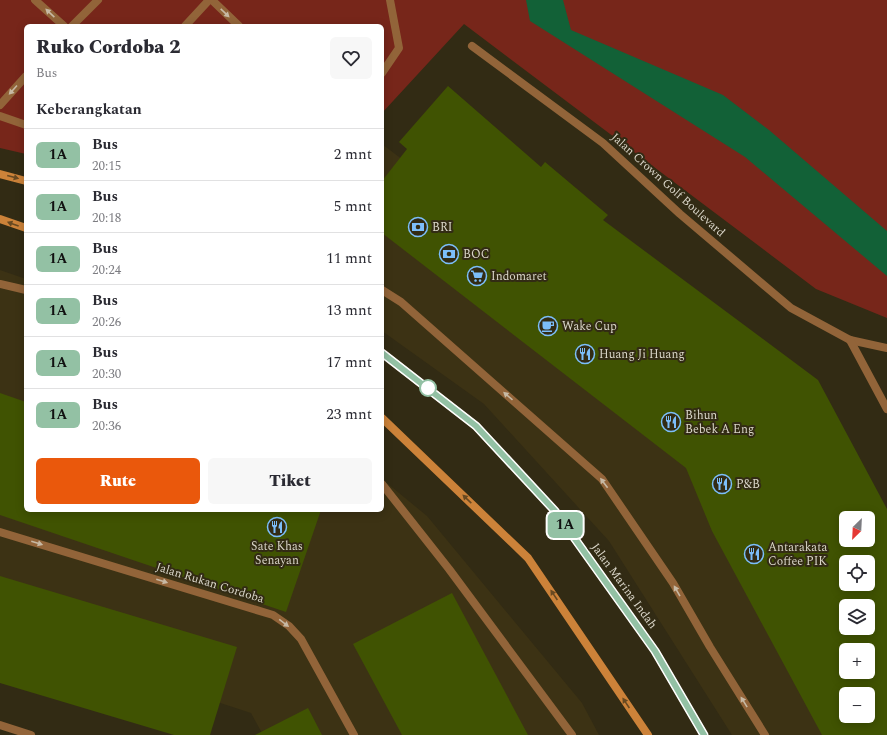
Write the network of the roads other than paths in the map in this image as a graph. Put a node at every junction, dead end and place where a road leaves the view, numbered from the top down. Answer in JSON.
{"nodes":[{"id":1,"x":35,"y":0,"type":"edge"},
{"id":2,"x":98,"y":0,"type":"edge"},
{"id":3,"x":211,"y":0,"type":"edge"},
{"id":4,"x":390,"y":0,"type":"edge"},
{"id":5,"x":62,"y":24,"type":"edge"},
{"id":6,"x":74,"y":24,"type":"edge"},
{"id":7,"x":187,"y":24,"type":"edge"},
{"id":8,"x":237,"y":24,"type":"edge"},
{"id":9,"x":472,"y":46,"type":"dead end"},
{"id":10,"x":384,"y":70,"type":"edge"},
{"id":11,"x":24,"y":78,"type":"edge"},
{"id":12,"x":0,"y":105,"type":"edge"},
{"id":13,"x":0,"y":116,"type":"edge"},
{"id":14,"x":24,"y":125,"type":"edge"},
{"id":15,"x":0,"y":174,"type":"edge"},
{"id":16,"x":24,"y":180,"type":"edge"},
{"id":17,"x":0,"y":219,"type":"edge"},
{"id":18,"x":24,"y":227,"type":"edge"},
{"id":19,"x":0,"y":284,"type":"edge"},
{"id":20,"x":24,"y":290,"type":"edge"},
{"id":21,"x":384,"y":291,"type":"edge"},
{"id":22,"x":850,"y":340,"type":"junction"},
{"id":23,"x":887,"y":348,"type":"edge"},
{"id":24,"x":384,"y":355,"type":"edge"},
{"id":25,"x":887,"y":409,"type":"edge"},
{"id":26,"x":384,"y":420,"type":"edge"},
{"id":27,"x":384,"y":487,"type":"edge"},
{"id":28,"x":0,"y":532,"type":"edge"},
{"id":29,"x":0,"y":725,"type":"edge"},
{"id":30,"x":644,"y":733,"type":"edge"},
{"id":31,"x":30,"y":735,"type":"edge"},
{"id":32,"x":354,"y":735,"type":"edge"},
{"id":33,"x":572,"y":735,"type":"edge"},
{"id":34,"x":704,"y":735,"type":"edge"},
{"id":35,"x":765,"y":735,"type":"edge"}],
"edges":[{"from":5,"to":1,"type":"street","one_way":true},
{"from":2,"to":6,"type":"street"},
{"from":3,"to":7,"type":"street"},
{"from":3,"to":8,"type":"street","one_way":true},
{"from":4,"to":10,"type":"street"},
{"from":9,"to":22,"type":"street","name":"Jalan Crown Golf Boulevard"},
{"from":11,"to":12,"type":"street","one_way":true},
{"from":13,"to":14,"type":"street"},
{"from":15,"to":16,"type":"main road","one_way":true},
{"from":18,"to":17,"type":"main road","one_way":true},
{"from":19,"to":20,"type":"street"},
{"from":35,"to":21,"type":"street","one_way":true},
{"from":22,"to":23,"type":"street","name":"Jalan Crown Golf Boulevard"},
{"from":22,"to":25,"type":"street"},
{"from":24,"to":34,"type":"main road","name":"Jalan Marina Indah"},
{"from":30,"to":26,"type":"main road","one_way":true},
{"from":27,"to":33,"type":"street"},
{"from":28,"to":32,"type":"street","name":"Jalan Rukan Cordoba","one_way":true},
{"from":29,"to":31,"type":"street"}]}
